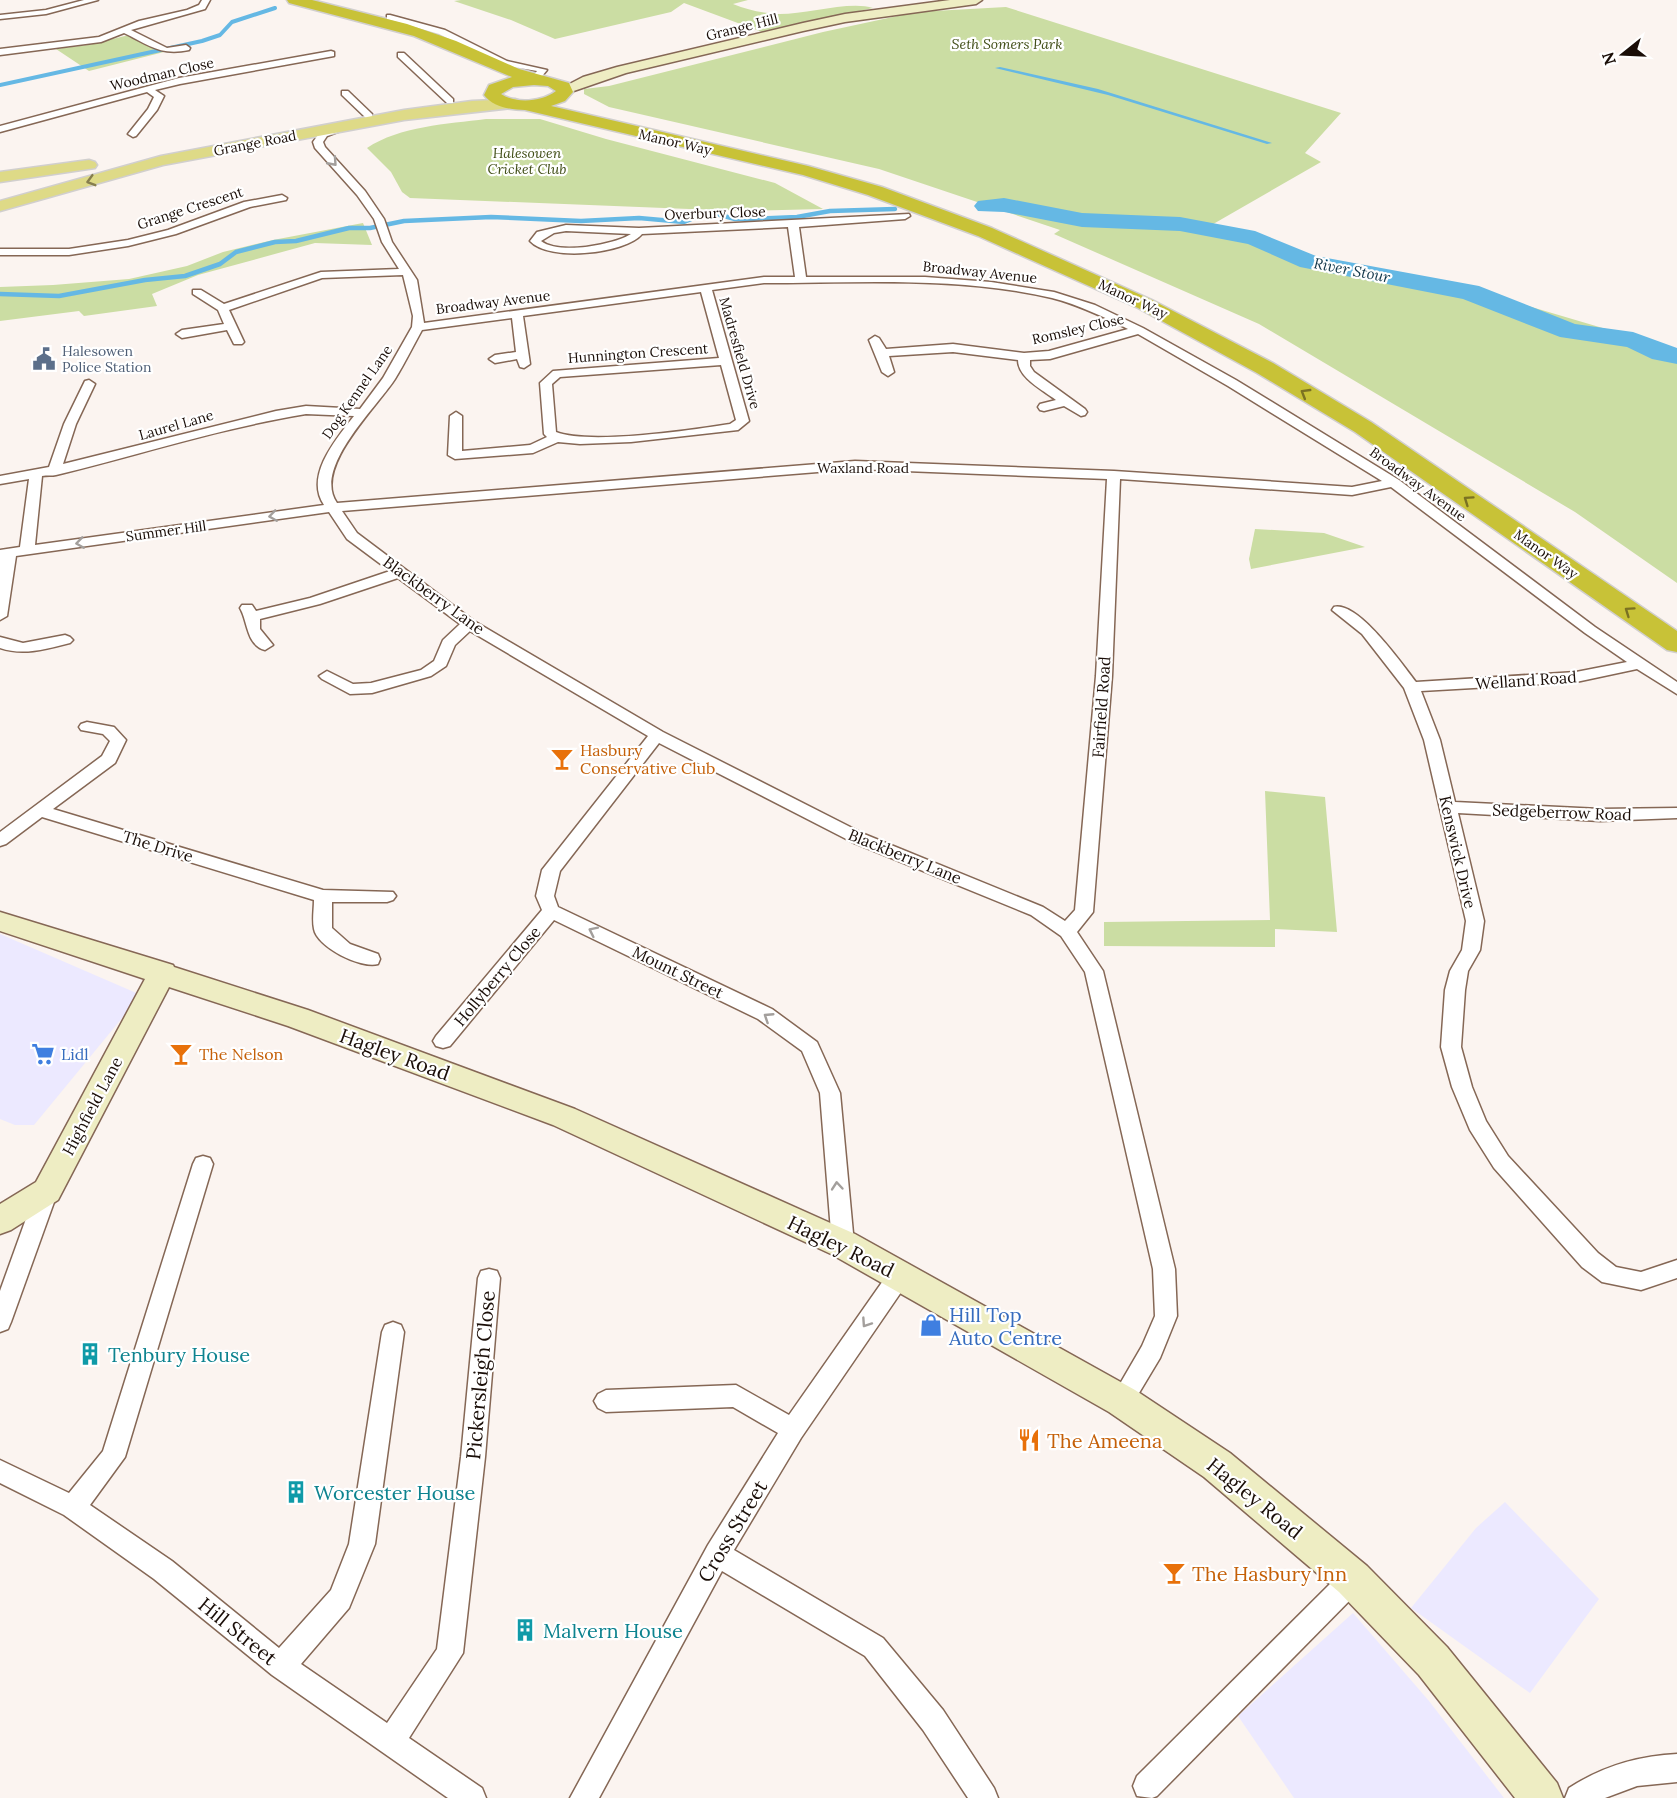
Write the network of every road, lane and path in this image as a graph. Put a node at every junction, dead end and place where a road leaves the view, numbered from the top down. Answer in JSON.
{"nodes":[{"id":1,"x":94,"y":0,"type":"edge"},
{"id":2,"x":206,"y":0,"type":"edge"},
{"id":3,"x":976,"y":0,"type":"edge"},
{"id":4,"x":287,"y":1,"type":"edge"},
{"id":5,"x":0,"y":17,"type":"edge"},
{"id":6,"x":390,"y":17,"type":"dead end"},
{"id":7,"x":127,"y":31,"type":"junction"},
{"id":8,"x":186,"y":48,"type":"dead end"},
{"id":9,"x":0,"y":52,"type":"edge"},
{"id":10,"x":331,"y":54,"type":"dead end"},
{"id":11,"x":401,"y":55,"type":"dead end"},
{"id":12,"x":486,"y":58,"type":"junction"},
{"id":13,"x":622,"y":70,"type":"junction"},
{"id":14,"x":538,"y":79,"type":"junction"},
{"id":15,"x":147,"y":89,"type":"junction"},
{"id":16,"x":494,"y":89,"type":"junction"},
{"id":17,"x":565,"y":91,"type":"junction"},
{"id":18,"x":352,"y":96,"type":"dead end"},
{"id":19,"x":450,"y":101,"type":"junction"},
{"id":20,"x":518,"y":104,"type":"junction"},
{"id":21,"x":369,"y":116,"type":"junction"},
{"id":22,"x":345,"y":126,"type":"junction"},
{"id":23,"x":0,"y":129,"type":"edge"},
{"id":24,"x":133,"y":134,"type":"dead end"},
{"id":25,"x":0,"y":177,"type":"edge"},
{"id":26,"x":32,"y":197,"type":"junction"},
{"id":27,"x":282,"y":198,"type":"dead end"},
{"id":28,"x":0,"y":206,"type":"edge"},
{"id":29,"x":905,"y":216,"type":"dead end"},
{"id":30,"x":794,"y":224,"type":"junction"},
{"id":31,"x":639,"y":231,"type":"junction"},
{"id":32,"x":0,"y":252,"type":"edge"},
{"id":33,"x":406,"y":272,"type":"junction"},
{"id":34,"x":801,"y":279,"type":"junction"},
{"id":35,"x":706,"y":288,"type":"junction"},
{"id":36,"x":197,"y":292,"type":"dead end"},
{"id":37,"x":223,"y":308,"type":"junction"},
{"id":38,"x":517,"y":314,"type":"junction"},
{"id":39,"x":230,"y":326,"type":"junction"},
{"id":40,"x":418,"y":327,"type":"junction"},
{"id":41,"x":1139,"y":330,"type":"junction"},
{"id":42,"x":182,"y":334,"type":"dead end"},
{"id":43,"x":875,"y":340,"type":"dead end"},
{"id":44,"x":238,"y":342,"type":"dead end"},
{"id":45,"x":882,"y":353,"type":"junction"},
{"id":46,"x":1024,"y":357,"type":"junction"},
{"id":47,"x":495,"y":358,"type":"dead end"},
{"id":48,"x":727,"y":361,"type":"junction"},
{"id":49,"x":888,"y":372,"type":"dead end"},
{"id":50,"x":89,"y":384,"type":"dead end"},
{"id":51,"x":1066,"y":401,"type":"junction"},
{"id":52,"x":1044,"y":407,"type":"dead end"},
{"id":53,"x":1081,"y":411,"type":"dead end"},
{"id":54,"x":362,"y":413,"type":"junction"},
{"id":55,"x":456,"y":416,"type":"dead end"},
{"id":56,"x":555,"y":438,"type":"junction"},
{"id":57,"x":54,"y":472,"type":"junction"},
{"id":58,"x":36,"y":475,"type":"junction"},
{"id":59,"x":1113,"y":475,"type":"junction"},
{"id":60,"x":0,"y":480,"type":"edge"},
{"id":61,"x":1394,"y":483,"type":"junction"},
{"id":62,"x":331,"y":508,"type":"junction"},
{"id":63,"x":1560,"y":537,"type":"dead end"},
{"id":64,"x":27,"y":550,"type":"junction"},
{"id":65,"x":5,"y":553,"type":"edge"},
{"id":66,"x":401,"y":572,"type":"junction"},
{"id":67,"x":1339,"y":610,"type":"dead end"},
{"id":68,"x":0,"y":616,"type":"edge"},
{"id":69,"x":469,"y":624,"type":"junction"},
{"id":70,"x":65,"y":640,"type":"dead end"},
{"id":71,"x":0,"y":642,"type":"edge"},
{"id":72,"x":1677,"y":644,"type":"edge"},
{"id":73,"x":265,"y":645,"type":"dead end"},
{"id":74,"x":1639,"y":664,"type":"junction"},
{"id":75,"x":327,"y":676,"type":"dead end"},
{"id":76,"x":1412,"y":687,"type":"junction"},
{"id":77,"x":1677,"y":689,"type":"edge"},
{"id":78,"x":87,"y":727,"type":"dead end"},
{"id":79,"x":657,"y":735,"type":"junction"},
{"id":80,"x":1448,"y":807,"type":"junction"},
{"id":81,"x":40,"y":811,"type":"junction"},
{"id":82,"x":1677,"y":813,"type":"edge"},
{"id":83,"x":0,"y":840,"type":"edge"},
{"id":84,"x":323,"y":896,"type":"junction"},
{"id":85,"x":387,"y":896,"type":"dead end"},
{"id":86,"x":551,"y":911,"type":"junction"},
{"id":87,"x":0,"y":921,"type":"edge"},
{"id":88,"x":1066,"y":931,"type":"junction"},
{"id":89,"x":371,"y":959,"type":"dead end"},
{"id":90,"x":163,"y":972,"type":"junction"},
{"id":91,"x":443,"y":1041,"type":"dead end"},
{"id":92,"x":203,"y":1164,"type":"dead end"},
{"id":93,"x":47,"y":1191,"type":"junction"},
{"id":94,"x":0,"y":1221,"type":"edge"},
{"id":95,"x":843,"y":1244,"type":"junction"},
{"id":96,"x":1677,"y":1269,"type":"edge"},
{"id":97,"x":900,"y":1275,"type":"junction"},
{"id":98,"x":489,"y":1278,"type":"dead end"},
{"id":99,"x":0,"y":1322,"type":"edge"},
{"id":100,"x":393,"y":1332,"type":"dead end"},
{"id":101,"x":606,"y":1401,"type":"dead end"},
{"id":102,"x":1122,"y":1401,"type":"junction"},
{"id":103,"x":793,"y":1430,"type":"junction"},
{"id":104,"x":0,"y":1471,"type":"edge"},
{"id":105,"x":73,"y":1507,"type":"junction"},
{"id":106,"x":717,"y":1554,"type":"junction"},
{"id":107,"x":1353,"y":1579,"type":"junction"},
{"id":108,"x":281,"y":1666,"type":"junction"},
{"id":109,"x":391,"y":1742,"type":"junction"},
{"id":110,"x":1677,"y":1768,"type":"edge"},
{"id":111,"x":1148,"y":1786,"type":"dead end"},
{"id":112,"x":472,"y":1798,"type":"edge"},
{"id":113,"x":584,"y":1798,"type":"edge"},
{"id":114,"x":984,"y":1798,"type":"edge"},
{"id":115,"x":1542,"y":1798,"type":"edge"},
{"id":116,"x":1579,"y":1798,"type":"edge"}],
"edges":[{"from":1,"to":5,"type":"street"},
{"from":2,"to":7,"type":"street"},
{"from":3,"to":13,"type":"main road","name":"Grange Hill"},
{"from":4,"to":12,"type":"highway"},
{"from":4,"to":16,"type":"highway"},
{"from":6,"to":12,"type":"street"},
{"from":7,"to":8,"type":"street"},
{"from":7,"to":9,"type":"street"},
{"from":10,"to":15,"type":"street","name":"Woodman Close"},
{"from":11,"to":19,"type":"street"},
{"from":12,"to":14,"type":"highway"},
{"from":13,"to":14,"type":"main road","name":"Grange Hill"},
{"from":13,"to":17,"type":"main road","name":"Grange Hill"},
{"from":14,"to":16,"type":"highway"},
{"from":14,"to":17,"type":"highway","name":"Manor Way"},
{"from":15,"to":23,"type":"street","name":"Woodman Close"},
{"from":15,"to":24,"type":"street"},
{"from":16,"to":19,"type":"main road","name":"Grange Road"},
{"from":16,"to":20,"type":"highway","name":"Manor Way"},
{"from":17,"to":20,"type":"highway"},
{"from":17,"to":63,"type":"highway","name":"Manor Way"},
{"from":18,"to":21,"type":"street"},
{"from":19,"to":21,"type":"main road","name":"Grange Road"},
{"from":20,"to":22,"type":"main road","name":"Grange Road"},
{"from":72,"to":20,"type":"highway","name":"Manor Way","one_way":true},
{"from":21,"to":25,"type":"main road","name":"Grange Road"},
{"from":22,"to":26,"type":"main road","name":"Grange Road","one_way":true},
{"from":22,"to":33,"type":"street","one_way":true},
{"from":25,"to":26,"type":"main road"},
{"from":26,"to":28,"type":"main road","name":"Grange Road"},
{"from":27,"to":32,"type":"street","name":"Grange Crescent"},
{"from":29,"to":30,"type":"street","name":"Overbury Close"},
{"from":30,"to":31,"type":"street","name":"Overbury Close"},
{"from":30,"to":34,"type":"street"},
{"from":31,"to":31,"type":"street","name":"Overbury Close"},
{"from":33,"to":37,"type":"street"},
{"from":33,"to":40,"type":"street"},
{"from":34,"to":35,"type":"street","name":"Broadway Avenue"},
{"from":34,"to":41,"type":"street","name":"Broadway Avenue"},
{"from":35,"to":38,"type":"street","name":"Broadway Avenue"},
{"from":35,"to":48,"type":"street","name":"Madresfield Drive"},
{"from":36,"to":37,"type":"street"},
{"from":37,"to":39,"type":"street"},
{"from":38,"to":40,"type":"street","name":"Broadway Avenue"},
{"from":38,"to":47,"type":"street"},
{"from":39,"to":42,"type":"street"},
{"from":39,"to":44,"type":"street"},
{"from":40,"to":54,"type":"street","name":"Dog Kennel Lane"},
{"from":41,"to":46,"type":"street","name":"Romsley Close"},
{"from":41,"to":61,"type":"street","name":"Broadway Avenue"},
{"from":43,"to":45,"type":"street"},
{"from":45,"to":46,"type":"street","name":"Romsley Close"},
{"from":45,"to":49,"type":"street"},
{"from":46,"to":51,"type":"street","name":"Romsley Close"},
{"from":48,"to":56,"type":"street","name":"Hunnington Crescent"},
{"from":48,"to":56,"type":"street","name":"Madresfield Drive"},
{"from":50,"to":57,"type":"street"},
{"from":51,"to":52,"type":"street"},
{"from":51,"to":53,"type":"street","name":"Romsley Close"},
{"from":54,"to":57,"type":"street","name":"Laurel Lane"},
{"from":54,"to":62,"type":"street","name":"Dog Kennel Lane"},
{"from":55,"to":56,"type":"street"},
{"from":57,"to":58,"type":"street","name":"Laurel Lane"},
{"from":58,"to":60,"type":"street","name":"Laurel Lane"},
{"from":58,"to":64,"type":"street"},
{"from":59,"to":61,"type":"street","name":"Waxland Road"},
{"from":59,"to":62,"type":"street","name":"Waxland Road"},
{"from":59,"to":88,"type":"street","name":"Fairfield Road"},
{"from":61,"to":74,"type":"street","name":"Broadway Avenue"},
{"from":62,"to":64,"type":"street","name":"Summer Hill","one_way":true},
{"from":62,"to":66,"type":"street","name":"Blackberry Lane"},
{"from":64,"to":65,"type":"street","name":"Summer Hill"},
{"from":65,"to":68,"type":"street"},
{"from":66,"to":69,"type":"street","name":"Blackberry Lane"},
{"from":66,"to":73,"type":"street"},
{"from":67,"to":76,"type":"street","name":"Kenswick Drive"},
{"from":69,"to":75,"type":"street"},
{"from":69,"to":79,"type":"street","name":"Blackberry Lane"},
{"from":70,"to":71,"type":"street"},
{"from":74,"to":76,"type":"street","name":"Welland Road"},
{"from":74,"to":77,"type":"street","name":"Broadway Avenue"},
{"from":76,"to":80,"type":"street","name":"Kenswick Drive"},
{"from":78,"to":81,"type":"street"},
{"from":79,"to":86,"type":"street"},
{"from":79,"to":88,"type":"street","name":"Blackberry Lane"},
{"from":80,"to":82,"type":"street","name":"Sedgeberrow Road"},
{"from":80,"to":96,"type":"street","name":"Kenswick Drive"},
{"from":81,"to":83,"type":"street"},
{"from":81,"to":84,"type":"street","name":"The Drive"},
{"from":84,"to":85,"type":"street","name":"The Drive"},
{"from":84,"to":89,"type":"street"},
{"from":86,"to":91,"type":"street","name":"Hollyberry Close"},
{"from":95,"to":86,"type":"street","name":"Mount Street","one_way":true},
{"from":87,"to":90,"type":"main road","name":"Hagley Road"},
{"from":88,"to":102,"type":"street","name":"Blackberry Lane"},
{"from":90,"to":93,"type":"main road","name":"Highfield Lane"},
{"from":90,"to":95,"type":"main road","name":"Hagley Road"},
{"from":92,"to":105,"type":"street"},
{"from":93,"to":94,"type":"main road","name":"Highfield Lane"},
{"from":93,"to":99,"type":"street"},
{"from":95,"to":97,"type":"main road","name":"Hagley Road"},
{"from":97,"to":102,"type":"main road","name":"Hagley Road"},
{"from":97,"to":103,"type":"street","name":"Cross Street","one_way":true},
{"from":98,"to":109,"type":"street","name":"Pickersleigh Close"},
{"from":100,"to":108,"type":"street"},
{"from":101,"to":103,"type":"street"},
{"from":102,"to":107,"type":"main road","name":"Hagley Road"},
{"from":103,"to":106,"type":"street","name":"Cross Street"},
{"from":104,"to":105,"type":"street","name":"Hill Street"},
{"from":105,"to":108,"type":"street","name":"Hill Street"},
{"from":106,"to":113,"type":"street","name":"Cross Street"},
{"from":106,"to":114,"type":"street"},
{"from":107,"to":111,"type":"street"},
{"from":107,"to":115,"type":"main road","name":"Hagley Road"},
{"from":108,"to":109,"type":"street","name":"Hill Street"},
{"from":109,"to":112,"type":"street","name":"Hill Street"},
{"from":110,"to":116,"type":"street"}]}
